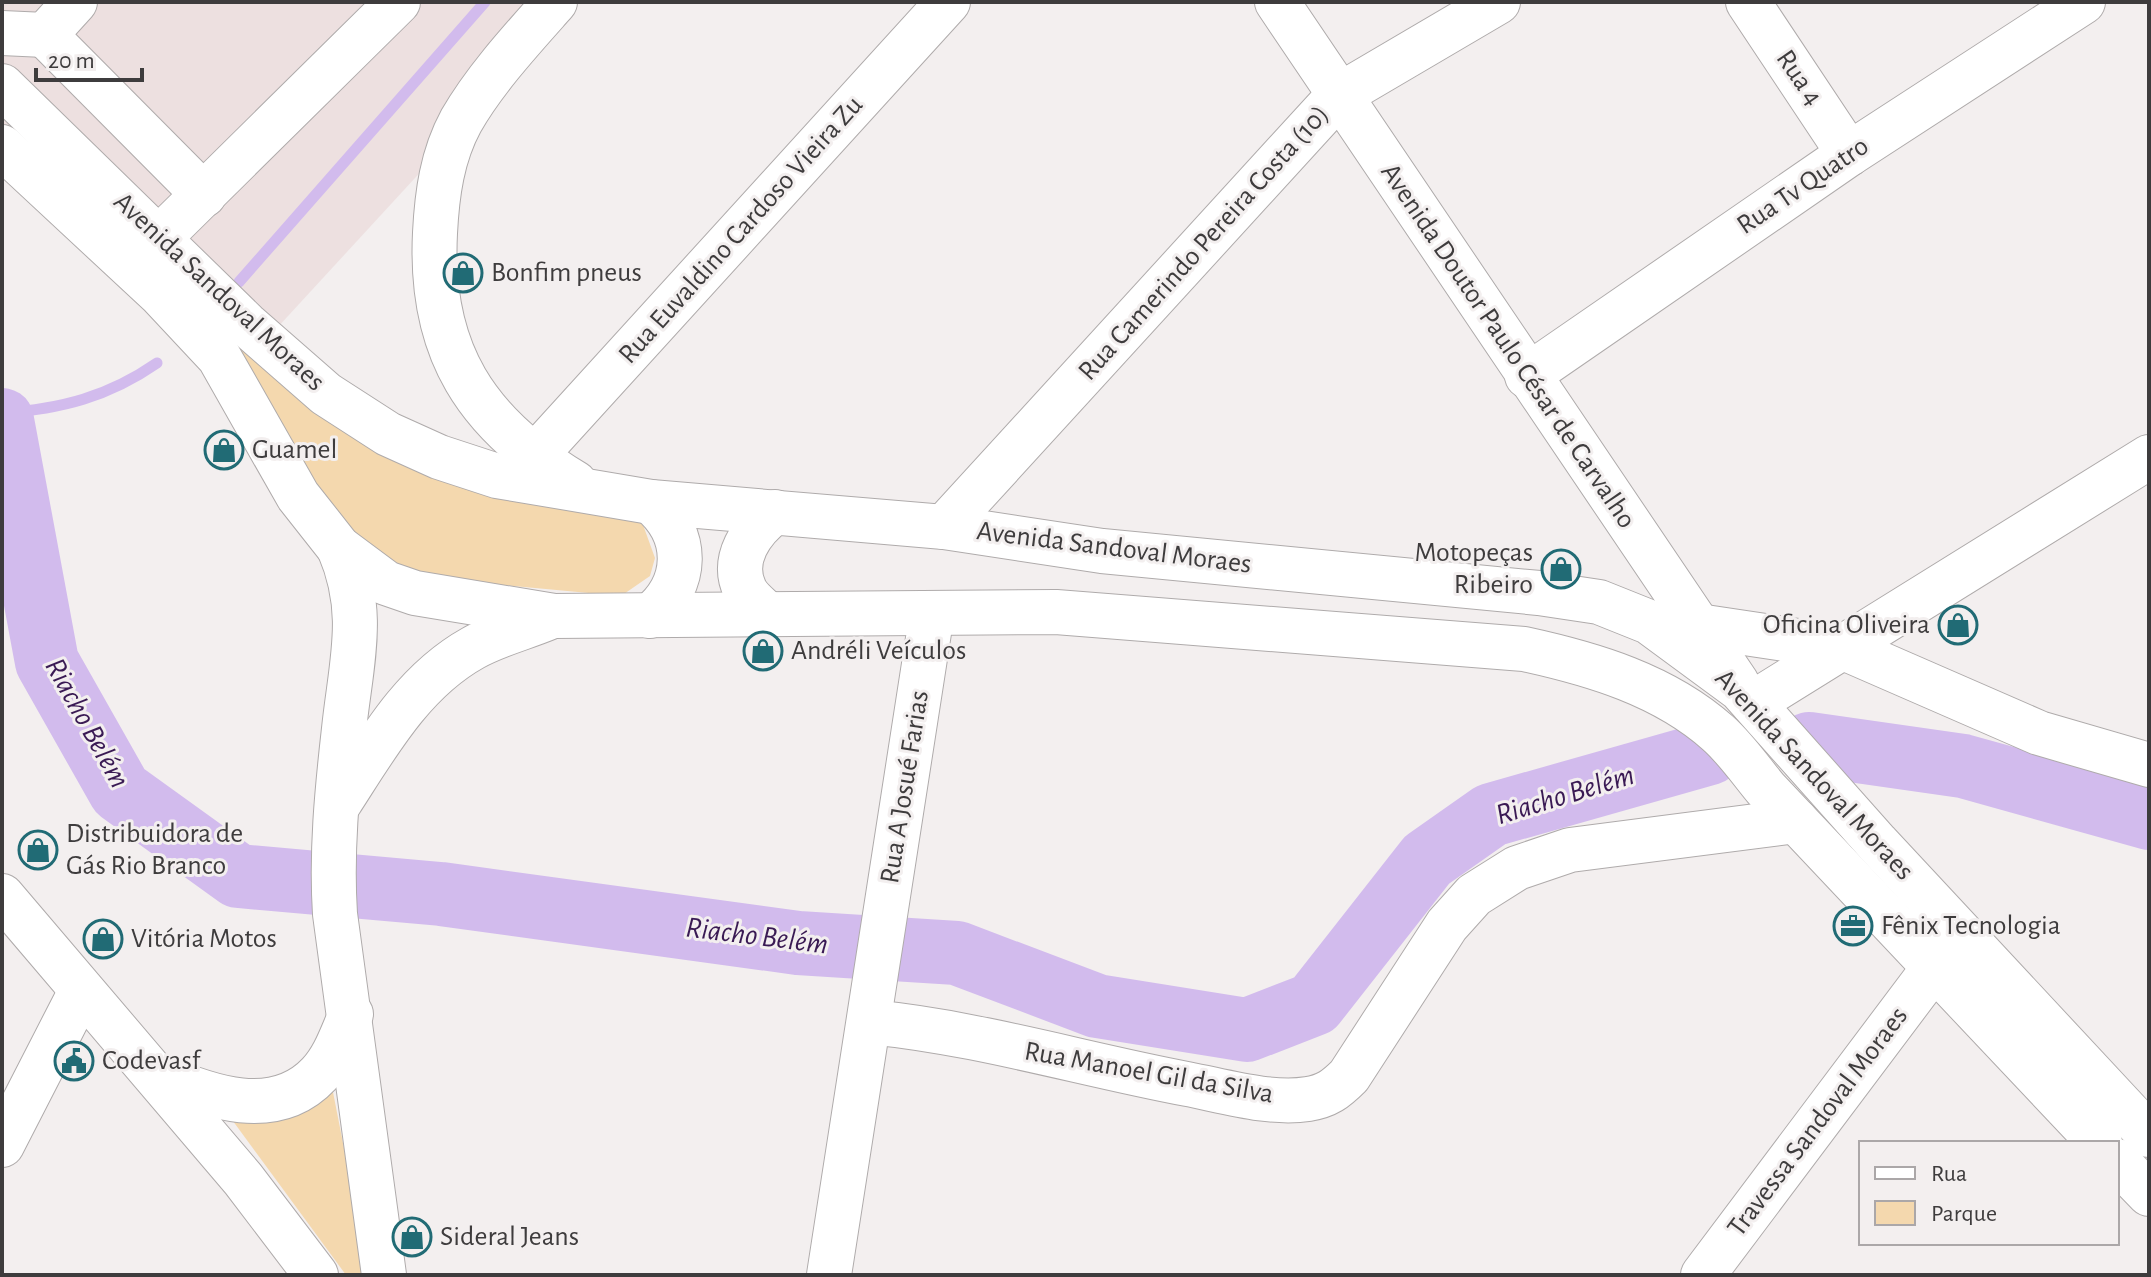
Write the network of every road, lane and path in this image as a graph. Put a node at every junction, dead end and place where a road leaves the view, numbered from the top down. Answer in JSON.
{"nodes":[{"id":1,"x":75,"y":2,"type":"edge"},
{"id":2,"x":398,"y":2,"type":"edge"},
{"id":3,"x":555,"y":2,"type":"edge"},
{"id":4,"x":948,"y":2,"type":"edge"},
{"id":5,"x":1277,"y":2,"type":"edge"},
{"id":6,"x":1498,"y":2,"type":"edge"},
{"id":7,"x":1748,"y":2,"type":"edge"},
{"id":8,"x":2083,"y":2,"type":"edge"},
{"id":9,"x":2,"y":33,"type":"edge"},
{"id":10,"x":45,"y":35,"type":"junction"},
{"id":11,"x":2,"y":86,"type":"edge"},
{"id":12,"x":1338,"y":96,"type":"junction"},
{"id":13,"x":2,"y":147,"type":"edge"},
{"id":14,"x":153,"y":147,"type":"junction"},
{"id":15,"x":1849,"y":154,"type":"junction"},
{"id":16,"x":204,"y":195,"type":"junction"},
{"id":17,"x":156,"y":249,"type":"junction"},
{"id":18,"x":1527,"y":376,"type":"junction"},
{"id":19,"x":2149,"y":457,"type":"edge"},
{"id":20,"x":533,"y":458,"type":"junction"},
{"id":21,"x":589,"y":491,"type":"junction"},
{"id":22,"x":651,"y":502,"type":"junction"},
{"id":23,"x":775,"y":512,"type":"junction"},
{"id":24,"x":944,"y":527,"type":"junction"},
{"id":25,"x":339,"y":548,"type":"junction"},
{"id":26,"x":932,"y":613,"type":"junction"},
{"id":27,"x":767,"y":614,"type":"junction"},
{"id":28,"x":554,"y":616,"type":"junction"},
{"id":29,"x":650,"y":616,"type":"junction"},
{"id":30,"x":1698,"y":626,"type":"junction"},
{"id":31,"x":1844,"y":648,"type":"junction"},
{"id":32,"x":1756,"y":706,"type":"junction"},
{"id":33,"x":2149,"y":765,"type":"edge"},
{"id":34,"x":336,"y":807,"type":"junction"},
{"id":35,"x":1796,"y":821,"type":"junction"},
{"id":36,"x":2,"y":896,"type":"edge"},
{"id":37,"x":1933,"y":969,"type":"junction"},
{"id":38,"x":81,"y":991,"type":"junction"},
{"id":39,"x":871,"y":1003,"type":"junction"},
{"id":40,"x":351,"y":1014,"type":"junction"},
{"id":41,"x":150,"y":1072,"type":"junction"},
{"id":42,"x":2149,"y":1135,"type":"edge"},
{"id":43,"x":2098,"y":1141,"type":"edge"},
{"id":44,"x":2,"y":1145,"type":"edge"},
{"id":45,"x":2119,"y":1163,"type":"edge"},
{"id":46,"x":2149,"y":1194,"type":"edge"},
{"id":47,"x":836,"y":1273,"type":"edge"},
{"id":48,"x":316,"y":1275,"type":"edge"},
{"id":49,"x":384,"y":1275,"type":"edge"},
{"id":50,"x":1703,"y":1275,"type":"edge"}],
"edges":[{"from":1,"to":10,"type":"main road"},
{"from":2,"to":16,"type":"main road"},
{"from":3,"to":20,"type":"main road"},
{"from":4,"to":20,"type":"main road","name":"Rua Euvaldino Cardoso Vieira Zu"},
{"from":5,"to":12,"type":"main road","name":"Avenida Doutor Paulo César de Carvalho"},
{"from":6,"to":12,"type":"main road","name":"Rua Camerindo Pereira Costa (10)"},
{"from":7,"to":15,"type":"main road","name":"Rua 4"},
{"from":8,"to":15,"type":"main road","name":"Rua Tv Quatro"},
{"from":9,"to":10,"type":"main road"},
{"from":10,"to":14,"type":"main road"},
{"from":11,"to":17,"type":"main road","name":"Avenida Sandoval Moraes"},
{"from":12,"to":18,"type":"main road","name":"Avenida Doutor Paulo César de Carvalho"},
{"from":12,"to":24,"type":"main road","name":"Rua Camerindo Pereira Costa (10)"},
{"from":13,"to":17,"type":"main road","name":"Avenida Sandoval Moraes"},
{"from":14,"to":16,"type":"main road"},
{"from":14,"to":17,"type":"main road"},
{"from":15,"to":18,"type":"main road","name":"Rua Tv Quatro"},
{"from":16,"to":17,"type":"main road"},
{"from":17,"to":21,"type":"main road","name":"Avenida Sandoval Moraes"},
{"from":17,"to":25,"type":"main road","name":"Avenida Sandoval Moraes"},
{"from":18,"to":30,"type":"main road","name":"Avenida Doutor Paulo César de Carvalho"},
{"from":19,"to":31,"type":"main road"},
{"from":20,"to":21,"type":"main road"},
{"from":21,"to":22,"type":"main road","name":"Avenida Sandoval Moraes"},
{"from":22,"to":23,"type":"main road","name":"Avenida Sandoval Moraes"},
{"from":22,"to":29,"type":"main road"},
{"from":23,"to":24,"type":"main road","name":"Avenida Sandoval Moraes"},
{"from":23,"to":27,"type":"main road"},
{"from":24,"to":32,"type":"main road","name":"Avenida Sandoval Moraes"},
{"from":25,"to":28,"type":"main road","name":"Avenida Sandoval Moraes"},
{"from":25,"to":34,"type":"main road"},
{"from":26,"to":27,"type":"main road","name":"Avenida Sandoval Moraes"},
{"from":26,"to":35,"type":"main road","name":"Avenida Sandoval Moraes"},
{"from":26,"to":39,"type":"main road","name":"Rua A Josué Farias"},
{"from":27,"to":29,"type":"main road","name":"Avenida Sandoval Moraes"},
{"from":28,"to":29,"type":"main road","name":"Avenida Sandoval Moraes"},
{"from":28,"to":34,"type":"main road"},
{"from":30,"to":31,"type":"main road"},
{"from":30,"to":32,"type":"main road","name":"Avenida Doutor Paulo César de Carvalho"},
{"from":31,"to":32,"type":"main road"},
{"from":31,"to":33,"type":"main road"},
{"from":32,"to":42,"type":"main road","name":"Avenida Sandoval Moraes"},
{"from":34,"to":40,"type":"main road"},
{"from":35,"to":37,"type":"main road","name":"Avenida Sandoval Moraes"},
{"from":35,"to":39,"type":"main road","name":"Rua Manoel Gil da Silva"},
{"from":36,"to":38,"type":"main road"},
{"from":37,"to":43,"type":"main road","name":"Avenida Sandoval Moraes"},
{"from":37,"to":50,"type":"main road","name":"Travessa Sandoval Moraes"},
{"from":38,"to":41,"type":"main road"},
{"from":38,"to":44,"type":"main road"},
{"from":39,"to":47,"type":"main road"},
{"from":40,"to":41,"type":"main road"},
{"from":40,"to":49,"type":"main road"},
{"from":41,"to":48,"type":"main road"},
{"from":45,"to":46,"type":"main road"}]}
